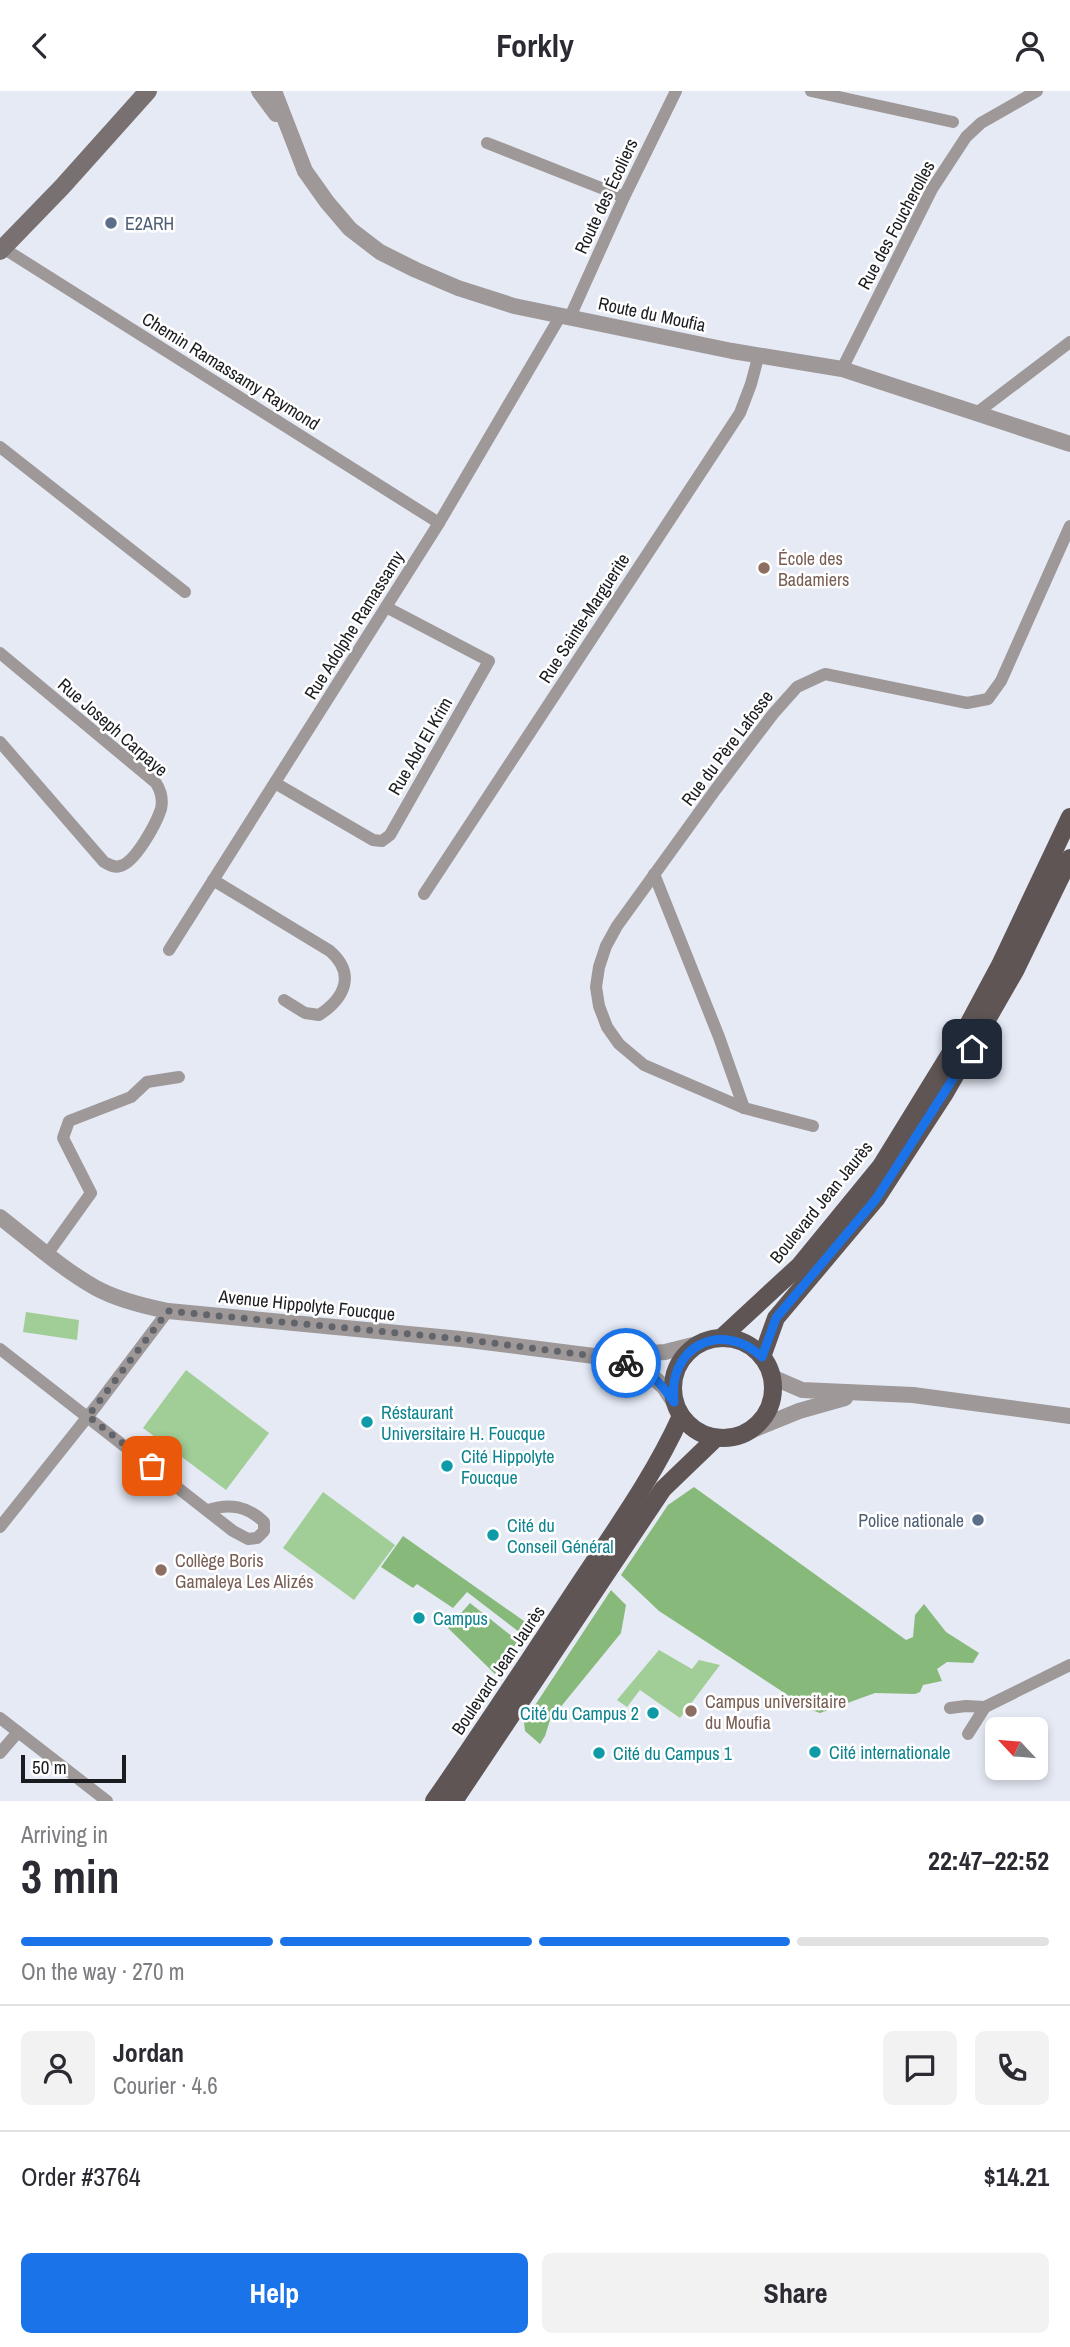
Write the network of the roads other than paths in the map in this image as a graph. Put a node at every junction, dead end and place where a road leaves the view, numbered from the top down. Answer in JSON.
{"nodes":[{"id":1,"x":148,"y":91,"type":"edge"},
{"id":2,"x":259,"y":91,"type":"edge"},
{"id":3,"x":274,"y":91,"type":"edge"},
{"id":4,"x":676,"y":91,"type":"edge"},
{"id":5,"x":811,"y":91,"type":"edge"},
{"id":6,"x":1037,"y":91,"type":"edge"},
{"id":7,"x":953,"y":122,"type":"dead end"},
{"id":8,"x":287,"y":129,"type":"junction"},
{"id":9,"x":487,"y":143,"type":"dead end"},
{"id":10,"x":624,"y":197,"type":"junction"},
{"id":11,"x":1,"y":249,"type":"edge"},
{"id":12,"x":566,"y":316,"type":"junction"},
{"id":13,"x":1070,"y":342,"type":"edge"},
{"id":14,"x":759,"y":354,"type":"junction"},
{"id":15,"x":842,"y":369,"type":"junction"},
{"id":16,"x":978,"y":412,"type":"junction"},
{"id":17,"x":1070,"y":444,"type":"edge"},
{"id":18,"x":0,"y":447,"type":"edge"},
{"id":19,"x":439,"y":523,"type":"junction"},
{"id":20,"x":1070,"y":526,"type":"edge"},
{"id":21,"x":185,"y":592,"type":"dead end"},
{"id":22,"x":386,"y":607,"type":"junction"},
{"id":23,"x":0,"y":653,"type":"edge"},
{"id":24,"x":0,"y":741,"type":"edge"},
{"id":25,"x":275,"y":783,"type":"junction"},
{"id":26,"x":1070,"y":817,"type":"edge"},
{"id":27,"x":1070,"y":858,"type":"edge"},
{"id":28,"x":654,"y":874,"type":"junction"},
{"id":29,"x":213,"y":880,"type":"junction"},
{"id":30,"x":424,"y":894,"type":"dead end"},
{"id":31,"x":170,"y":950,"type":"dead end"},
{"id":32,"x":284,"y":1000,"type":"dead end"},
{"id":33,"x":179,"y":1077,"type":"dead end"},
{"id":34,"x":744,"y":1108,"type":"junction"},
{"id":35,"x":813,"y":1126,"type":"dead end"},
{"id":36,"x":0,"y":1217,"type":"edge"},
{"id":37,"x":47,"y":1253,"type":"junction"},
{"id":38,"x":168,"y":1311,"type":"junction"},
{"id":39,"x":721,"y":1338,"type":"junction"},
{"id":40,"x":701,"y":1343,"type":"junction"},
{"id":41,"x":0,"y":1349,"type":"edge"},
{"id":42,"x":594,"y":1356,"type":"junction"},
{"id":43,"x":762,"y":1357,"type":"junction"},
{"id":44,"x":772,"y":1377,"type":"junction"},
{"id":45,"x":863,"y":1393,"type":"junction"},
{"id":46,"x":678,"y":1409,"type":"junction"},
{"id":47,"x":88,"y":1416,"type":"junction"},
{"id":48,"x":1070,"y":1416,"type":"edge"},
{"id":49,"x":745,"y":1433,"type":"junction"},
{"id":50,"x":716,"y":1438,"type":"junction"},
{"id":51,"x":208,"y":1510,"type":"dead end"},
{"id":52,"x":0,"y":1527,"type":"edge"},
{"id":53,"x":1070,"y":1665,"type":"edge"},
{"id":54,"x":985,"y":1707,"type":"junction"},
{"id":55,"x":950,"y":1708,"type":"dead end"},
{"id":56,"x":0,"y":1718,"type":"edge"},
{"id":57,"x":18,"y":1732,"type":"junction"},
{"id":58,"x":968,"y":1734,"type":"dead end"},
{"id":59,"x":0,"y":1753,"type":"edge"},
{"id":60,"x":103,"y":1800,"type":"edge"},
{"id":61,"x":434,"y":1801,"type":"edge"},
{"id":62,"x":454,"y":1801,"type":"edge"}],
"edges":[{"from":1,"to":11,"type":"main road"},
{"from":2,"to":8,"type":"street","name":"Route du Moufia"},
{"from":3,"to":8,"type":"street","name":"Route du Moufia"},
{"from":4,"to":10,"type":"street","name":"Route des Écoliers"},
{"from":5,"to":7,"type":"street"},
{"from":6,"to":15,"type":"street","name":"Rue des Foucherolles"},
{"from":8,"to":12,"type":"street","name":"Route du Moufia"},
{"from":9,"to":10,"type":"street"},
{"from":10,"to":12,"type":"street","name":"Route des Écoliers"},
{"from":11,"to":19,"type":"street","name":"Chemin Ramassamy Raymond"},
{"from":12,"to":14,"type":"street","name":"Route du Moufia"},
{"from":12,"to":19,"type":"street","name":"Rue Adolphe Ramassamy"},
{"from":13,"to":16,"type":"street"},
{"from":14,"to":15,"type":"street","name":"Route du Moufia"},
{"from":14,"to":30,"type":"street","name":"Rue Sainte-Marguerite"},
{"from":15,"to":16,"type":"street","name":"Route du Moufia"},
{"from":16,"to":17,"type":"street","name":"Route du Moufia"},
{"from":18,"to":21,"type":"street"},
{"from":19,"to":22,"type":"street","name":"Rue Adolphe Ramassamy"},
{"from":20,"to":28,"type":"street","name":"Rue du Père Lafosse"},
{"from":22,"to":25,"type":"street","name":"Rue Adolphe Ramassamy"},
{"from":22,"to":25,"type":"street","name":"Rue Abd El Krim"},
{"from":23,"to":24,"type":"street","name":"Rue Joseph Carpaye"},
{"from":25,"to":29,"type":"street","name":"Rue Adolphe Ramassamy"},
{"from":26,"to":39,"type":"main road","name":"Boulevard Jean Jaurès"},
{"from":27,"to":43,"type":"main road","name":"Boulevard Jean Jaurès"},
{"from":28,"to":34,"type":"street"},
{"from":28,"to":34,"type":"street","name":"Rue du Père Lafosse"},
{"from":29,"to":31,"type":"street","name":"Rue Adolphe Ramassamy"},
{"from":29,"to":32,"type":"street"},
{"from":33,"to":37,"type":"street"},
{"from":34,"to":35,"type":"street","name":"Rue du Père Lafosse"},
{"from":36,"to":37,"type":"street","name":"Avenue Hippolyte Foucque"},
{"from":37,"to":38,"type":"street","name":"Avenue Hippolyte Foucque"},
{"from":38,"to":42,"type":"street","name":"Avenue Hippolyte Foucque"},
{"from":38,"to":47,"type":"street"},
{"from":39,"to":40,"type":"main road","name":"Boulevard Jean Jaurès"},
{"from":39,"to":43,"type":"main road"},
{"from":40,"to":42,"type":"street","name":"Avenue Hippolyte Foucque"},
{"from":40,"to":46,"type":"main road","name":"Boulevard Jean Jaurès"},
{"from":41,"to":47,"type":"street"},
{"from":42,"to":46,"type":"street","name":"Avenue Hippolyte Foucque"},
{"from":43,"to":44,"type":"main road"},
{"from":44,"to":45,"type":"street"},
{"from":44,"to":49,"type":"main road"},
{"from":45,"to":48,"type":"street"},
{"from":45,"to":49,"type":"street"},
{"from":46,"to":50,"type":"main road"},
{"from":46,"to":61,"type":"main road","name":"Boulevard Jean Jaurès"},
{"from":47,"to":51,"type":"street"},
{"from":47,"to":52,"type":"street"},
{"from":49,"to":50,"type":"main road"},
{"from":50,"to":62,"type":"main road","name":"Boulevard Jean Jaurès"},
{"from":53,"to":54,"type":"street"},
{"from":54,"to":55,"type":"street"},
{"from":54,"to":58,"type":"street"},
{"from":56,"to":57,"type":"street"},
{"from":57,"to":59,"type":"street"},
{"from":57,"to":60,"type":"street"}]}
